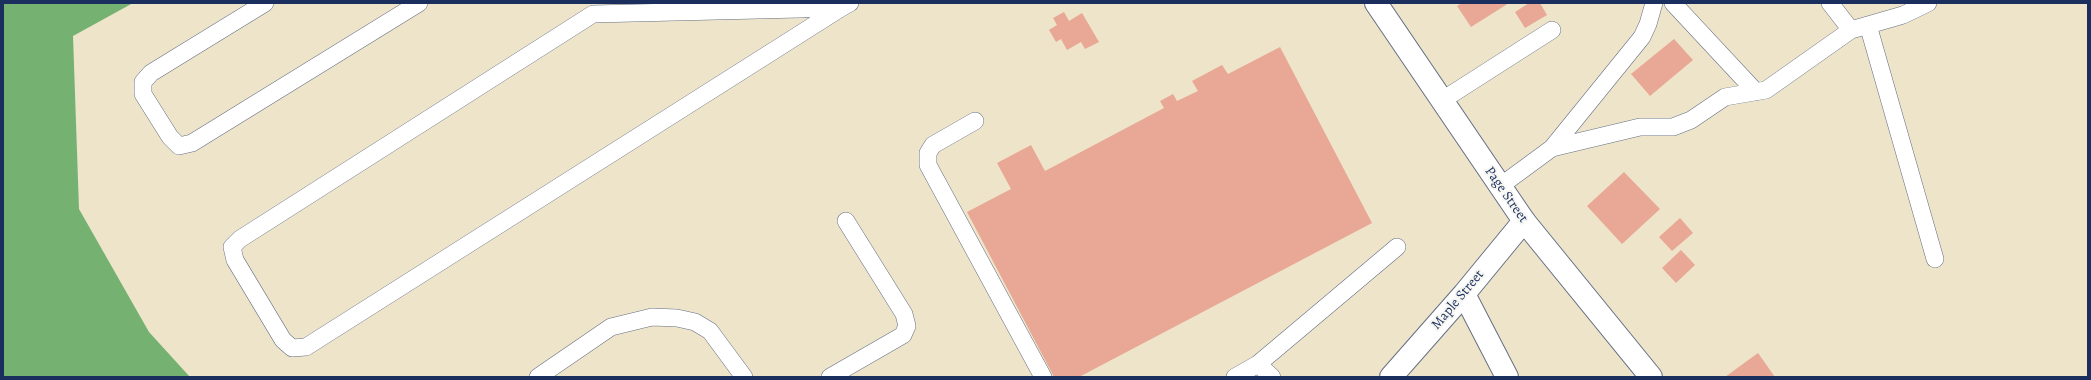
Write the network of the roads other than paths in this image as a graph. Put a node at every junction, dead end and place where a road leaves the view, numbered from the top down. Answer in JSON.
{"nodes":[{"id":1,"x":266,"y":3,"type":"edge"},
{"id":2,"x":419,"y":3,"type":"edge"},
{"id":3,"x":1654,"y":3,"type":"edge"},
{"id":4,"x":1673,"y":3,"type":"edge"},
{"id":5,"x":1830,"y":3,"type":"edge"},
{"id":6,"x":1928,"y":3,"type":"edge"},
{"id":7,"x":1379,"y":4,"type":"edge"},
{"id":8,"x":846,"y":6,"type":"edge"},
{"id":9,"x":589,"y":8,"type":"edge"},
{"id":10,"x":1868,"y":25,"type":"junction"},
{"id":11,"x":1552,"y":30,"type":"dead end"},
{"id":12,"x":1851,"y":30,"type":"junction"},
{"id":13,"x":1756,"y":92,"type":"junction"},
{"id":14,"x":1441,"y":102,"type":"junction"},
{"id":15,"x":975,"y":121,"type":"dead end"},
{"id":16,"x":1552,"y":148,"type":"junction"},
{"id":17,"x":1499,"y":186,"type":"junction"},
{"id":18,"x":846,"y":221,"type":"dead end"},
{"id":19,"x":1524,"y":221,"type":"junction"},
{"id":20,"x":1397,"y":247,"type":"dead end"},
{"id":21,"x":1935,"y":259,"type":"dead end"},
{"id":22,"x":1464,"y":294,"type":"junction"},
{"id":23,"x":1258,"y":364,"type":"junction"},
{"id":24,"x":538,"y":377,"type":"edge"},
{"id":25,"x":744,"y":377,"type":"edge"},
{"id":26,"x":830,"y":377,"type":"edge"},
{"id":27,"x":1043,"y":377,"type":"edge"},
{"id":28,"x":1234,"y":377,"type":"edge"},
{"id":29,"x":1272,"y":377,"type":"edge"},
{"id":30,"x":1391,"y":377,"type":"edge"},
{"id":31,"x":1507,"y":377,"type":"edge"},
{"id":32,"x":1650,"y":377,"type":"edge"}],
"edges":[{"from":1,"to":2,"type":"lane"},
{"from":3,"to":16,"type":"lane"},
{"from":4,"to":13,"type":"lane"},
{"from":5,"to":12,"type":"lane"},
{"from":6,"to":10,"type":"lane"},
{"from":7,"to":14,"type":"main road","name":"Page Street"},
{"from":8,"to":9,"type":"lane"},
{"from":8,"to":9,"type":"lane"},
{"from":10,"to":12,"type":"lane"},
{"from":10,"to":21,"type":"lane"},
{"from":11,"to":14,"type":"lane"},
{"from":12,"to":13,"type":"lane"},
{"from":13,"to":16,"type":"lane"},
{"from":14,"to":17,"type":"main road","name":"Page Street"},
{"from":15,"to":27,"type":"lane"},
{"from":16,"to":17,"type":"lane"},
{"from":17,"to":19,"type":"main road","name":"Page Street"},
{"from":18,"to":26,"type":"lane"},
{"from":19,"to":22,"type":"main road","name":"Maple Street"},
{"from":19,"to":32,"type":"main road","name":"Page Street"},
{"from":20,"to":23,"type":"lane"},
{"from":22,"to":30,"type":"main road","name":"Maple Street"},
{"from":22,"to":31,"type":"main road"},
{"from":23,"to":28,"type":"lane"},
{"from":23,"to":29,"type":"lane"},
{"from":24,"to":25,"type":"lane"}]}
